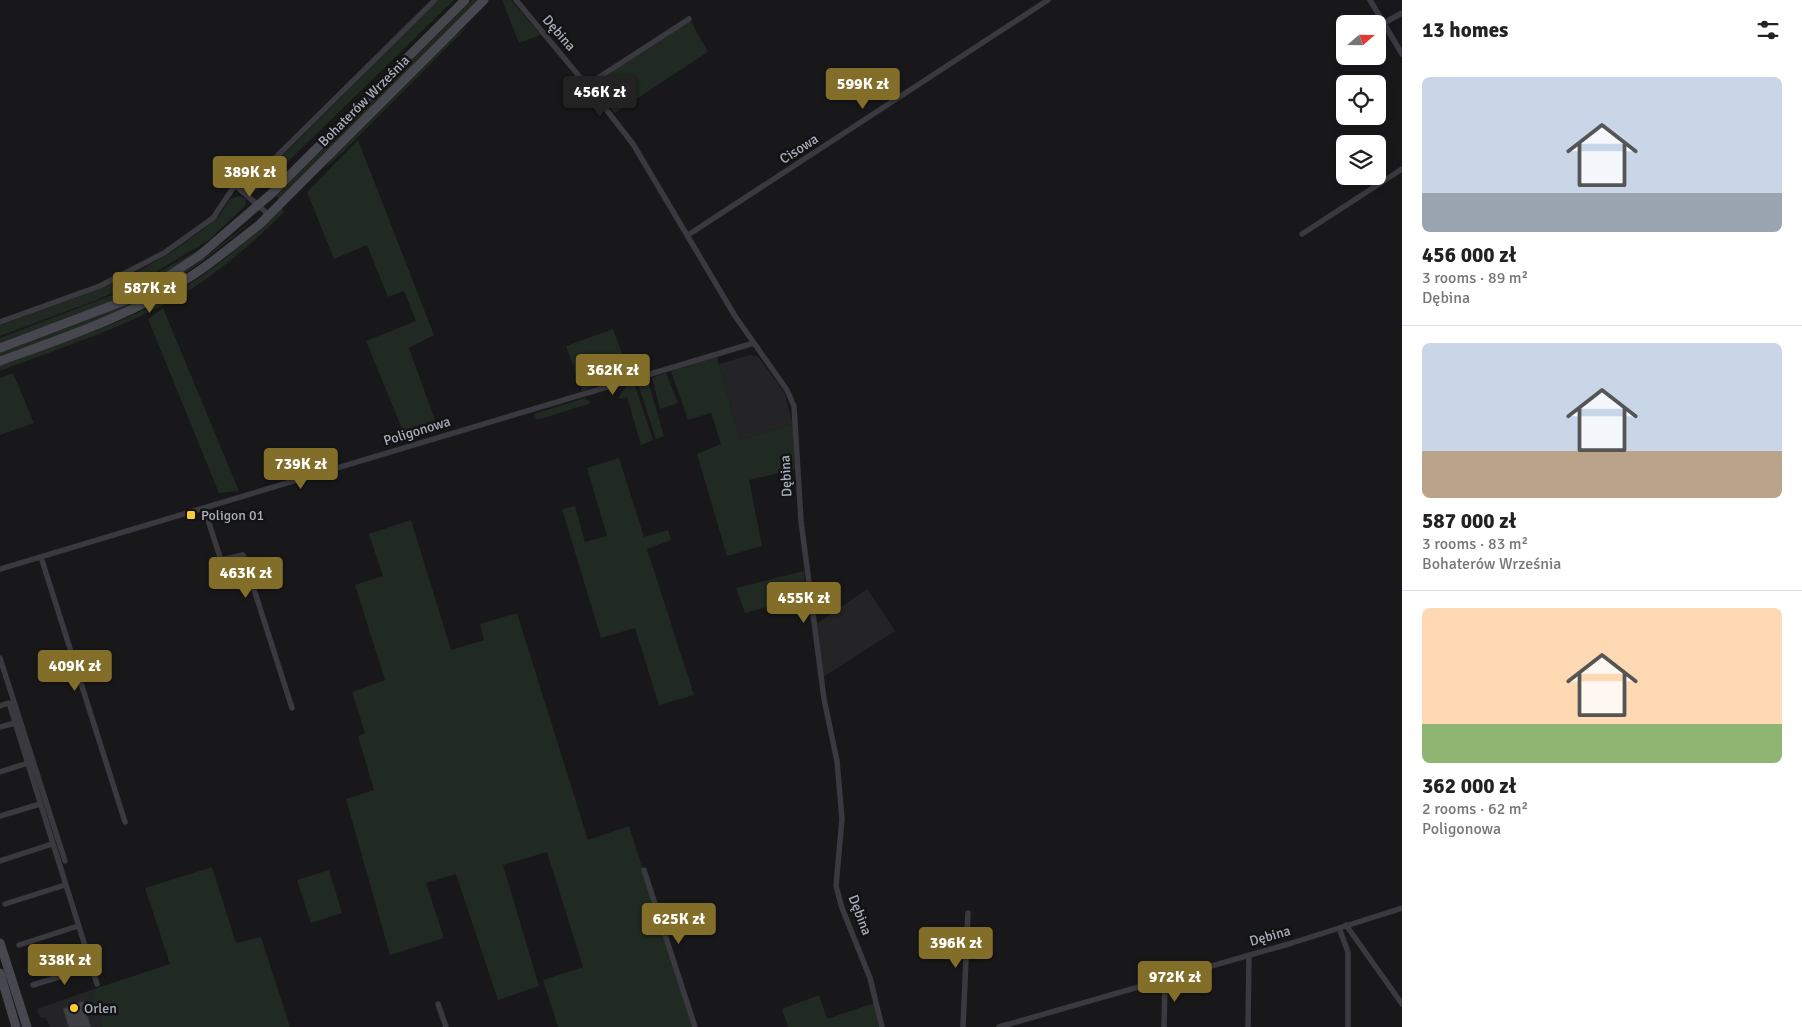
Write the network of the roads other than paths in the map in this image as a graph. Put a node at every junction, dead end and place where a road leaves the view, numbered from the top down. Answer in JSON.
{"nodes":[{"id":1,"x":434,"y":0,"type":"edge"},
{"id":2,"x":465,"y":0,"type":"edge"},
{"id":3,"x":484,"y":0,"type":"edge"},
{"id":4,"x":516,"y":0,"type":"edge"},
{"id":5,"x":1048,"y":0,"type":"edge"},
{"id":6,"x":1370,"y":0,"type":"edge"},
{"id":7,"x":1402,"y":13,"type":"edge"},
{"id":8,"x":1379,"y":15,"type":"edge"},
{"id":9,"x":689,"y":19,"type":"dead end"},
{"id":10,"x":1386,"y":22,"type":"edge"},
{"id":11,"x":1386,"y":26,"type":"edge"},
{"id":12,"x":1402,"y":54,"type":"edge"},
{"id":13,"x":587,"y":85,"type":"junction"},
{"id":14,"x":1402,"y":169,"type":"edge"},
{"id":15,"x":235,"y":185,"type":"junction"},
{"id":16,"x":260,"y":205,"type":"junction"},
{"id":17,"x":269,"y":215,"type":"junction"},
{"id":18,"x":1302,"y":234,"type":"dead end"},
{"id":19,"x":688,"y":235,"type":"junction"},
{"id":20,"x":0,"y":322,"type":"edge"},
{"id":21,"x":748,"y":336,"type":"junction"},
{"id":22,"x":754,"y":343,"type":"junction"},
{"id":23,"x":742,"y":346,"type":"junction"},
{"id":24,"x":0,"y":348,"type":"edge"},
{"id":25,"x":0,"y":361,"type":"edge"},
{"id":26,"x":204,"y":508,"type":"junction"},
{"id":27,"x":41,"y":557,"type":"junction"},
{"id":28,"x":0,"y":569,"type":"edge"},
{"id":29,"x":0,"y":658,"type":"edge"},
{"id":30,"x":0,"y":706,"type":"edge"},
{"id":31,"x":292,"y":708,"type":"dead end"},
{"id":32,"x":15,"y":723,"type":"junction"},
{"id":33,"x":0,"y":728,"type":"edge"},
{"id":34,"x":28,"y":763,"type":"junction"},
{"id":35,"x":0,"y":772,"type":"edge"},
{"id":36,"x":40,"y":804,"type":"junction"},
{"id":37,"x":0,"y":816,"type":"edge"},
{"id":38,"x":125,"y":822,"type":"dead end"},
{"id":39,"x":52,"y":844,"type":"junction"},
{"id":40,"x":0,"y":861,"type":"edge"},
{"id":41,"x":65,"y":861,"type":"dead end"},
{"id":42,"x":644,"y":870,"type":"dead end"},
{"id":43,"x":65,"y":885,"type":"junction"},
{"id":44,"x":5,"y":904,"type":"dead end"},
{"id":45,"x":1402,"y":908,"type":"edge"},
{"id":46,"x":968,"y":913,"type":"dead end"},
{"id":47,"x":1346,"y":925,"type":"junction"},
{"id":48,"x":78,"y":926,"type":"junction"},
{"id":49,"x":1339,"y":928,"type":"junction"},
{"id":50,"x":0,"y":943,"type":"edge"},
{"id":51,"x":19,"y":945,"type":"dead end"},
{"id":52,"x":1249,"y":955,"type":"junction"},
{"id":53,"x":91,"y":967,"type":"junction"},
{"id":54,"x":0,"y":973,"type":"edge"},
{"id":55,"x":1165,"y":979,"type":"junction"},
{"id":56,"x":97,"y":984,"type":"dead end"},
{"id":57,"x":33,"y":985,"type":"dead end"},
{"id":58,"x":438,"y":1004,"type":"dead end"},
{"id":59,"x":1402,"y":1004,"type":"edge"},
{"id":60,"x":16,"y":1027,"type":"edge"},
{"id":61,"x":27,"y":1027,"type":"edge"},
{"id":62,"x":446,"y":1027,"type":"edge"},
{"id":63,"x":694,"y":1027,"type":"edge"},
{"id":64,"x":882,"y":1027,"type":"edge"},
{"id":65,"x":963,"y":1027,"type":"edge"},
{"id":66,"x":999,"y":1027,"type":"edge"},
{"id":67,"x":1164,"y":1027,"type":"edge"},
{"id":68,"x":1248,"y":1027,"type":"edge"},
{"id":69,"x":1348,"y":1027,"type":"edge"}],
"edges":[{"from":1,"to":15,"type":"street"},
{"from":2,"to":16,"type":"main road","name":"Bohaterów Września"},
{"from":3,"to":17,"type":"main road","name":"Bohaterów Września"},
{"from":4,"to":13,"type":"street","name":"Dębina"},
{"from":5,"to":19,"type":"street","name":"Cisowa"},
{"from":6,"to":8,"type":"street"},
{"from":7,"to":10,"type":"street"},
{"from":9,"to":13,"type":"street"},
{"from":11,"to":12,"type":"street"},
{"from":13,"to":19,"type":"street","name":"Dębina"},
{"from":14,"to":18,"type":"street"},
{"from":15,"to":16,"type":"street"},
{"from":15,"to":20,"type":"street"},
{"from":16,"to":17,"type":"street"},
{"from":16,"to":24,"type":"main road","name":"Bohaterów Września"},
{"from":17,"to":25,"type":"main road","name":"Bohaterów Września"},
{"from":19,"to":21,"type":"street","name":"Dębina"},
{"from":21,"to":22,"type":"street","name":"Dębina"},
{"from":21,"to":23,"type":"street"},
{"from":22,"to":23,"type":"street","name":"Poligonowa"},
{"from":22,"to":64,"type":"street","name":"Dębina"},
{"from":23,"to":26,"type":"street","name":"Poligonowa"},
{"from":26,"to":27,"type":"street","name":"Poligonowa"},
{"from":26,"to":31,"type":"street"},
{"from":27,"to":28,"type":"street","name":"Poligonowa"},
{"from":27,"to":38,"type":"street"},
{"from":29,"to":41,"type":"street"},
{"from":30,"to":32,"type":"street"},
{"from":32,"to":33,"type":"street"},
{"from":32,"to":34,"type":"street"},
{"from":34,"to":35,"type":"street"},
{"from":34,"to":36,"type":"street"},
{"from":36,"to":37,"type":"street"},
{"from":36,"to":39,"type":"street"},
{"from":39,"to":40,"type":"street"},
{"from":39,"to":43,"type":"street"},
{"from":42,"to":63,"type":"street"},
{"from":43,"to":44,"type":"street"},
{"from":43,"to":48,"type":"street"},
{"from":45,"to":47,"type":"street","name":"Dębina"},
{"from":46,"to":65,"type":"street"},
{"from":47,"to":49,"type":"street","name":"Dębina"},
{"from":47,"to":59,"type":"street"},
{"from":48,"to":51,"type":"street"},
{"from":48,"to":53,"type":"street"},
{"from":49,"to":52,"type":"street","name":"Dębina"},
{"from":49,"to":69,"type":"street"},
{"from":50,"to":61,"type":"main road"},
{"from":52,"to":55,"type":"street","name":"Dębina"},
{"from":52,"to":68,"type":"street"},
{"from":53,"to":56,"type":"street"},
{"from":53,"to":57,"type":"street"},
{"from":54,"to":60,"type":"main road"},
{"from":55,"to":66,"type":"street","name":"Dębina"},
{"from":55,"to":67,"type":"street"},
{"from":58,"to":62,"type":"street"}]}
